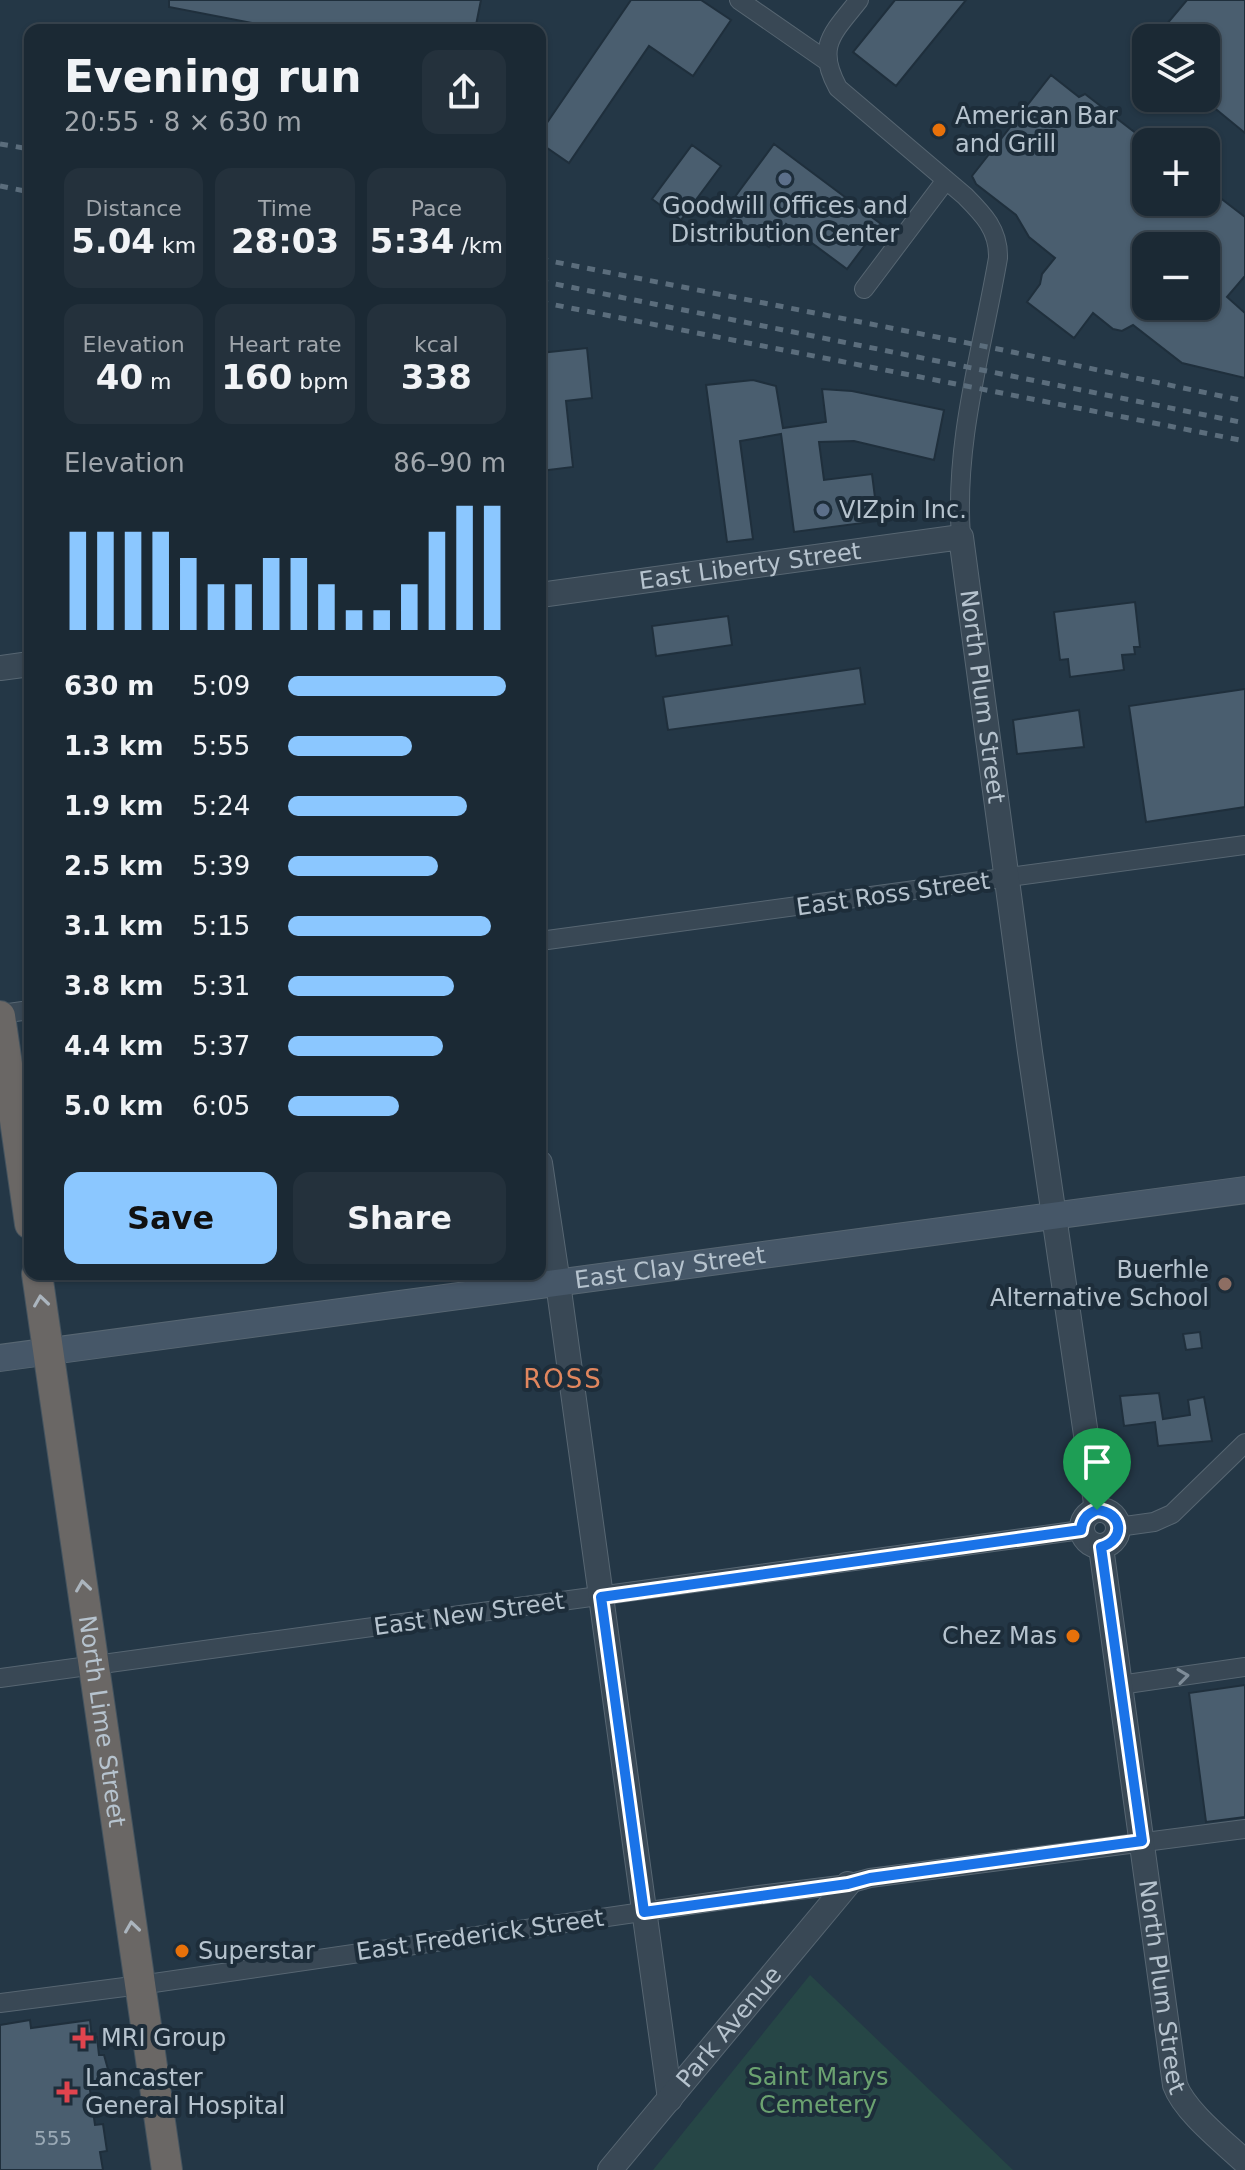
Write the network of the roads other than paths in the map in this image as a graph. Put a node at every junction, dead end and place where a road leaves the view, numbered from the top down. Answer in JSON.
{"nodes":[{"id":1,"x":739,"y":0,"type":"edge"},
{"id":2,"x":859,"y":0,"type":"edge"},
{"id":3,"x":827,"y":61,"type":"junction"},
{"id":4,"x":946,"y":180,"type":"junction"},
{"id":5,"x":864,"y":289,"type":"dead end"},
{"id":6,"x":961,"y":537,"type":"junction"},
{"id":7,"x":546,"y":594,"type":"edge"},
{"id":8,"x":24,"y":665,"type":"edge"},
{"id":9,"x":0,"y":668,"type":"edge"},
{"id":10,"x":1245,"y":845,"type":"edge"},
{"id":11,"x":1007,"y":879,"type":"junction"},
{"id":12,"x":546,"y":940,"type":"edge"},
{"id":13,"x":24,"y":1011,"type":"edge"},
{"id":14,"x":0,"y":1015,"type":"edge"},
{"id":15,"x":24,"y":1182,"type":"edge"},
{"id":16,"x":1245,"y":1190,"type":"edge"},
{"id":17,"x":546,"y":1203,"type":"edge"},
{"id":18,"x":1054,"y":1216,"type":"junction"},
{"id":19,"x":38,"y":1280,"type":"edge"},
{"id":20,"x":558,"y":1283,"type":"junction"},
{"id":21,"x":49,"y":1352,"type":"junction"},
{"id":22,"x":0,"y":1358,"type":"edge"},
{"id":23,"x":1245,"y":1443,"type":"edge"},
{"id":24,"x":1097,"y":1510,"type":"junction"},
{"id":25,"x":1118,"y":1527,"type":"junction"},
{"id":26,"x":1081,"y":1530,"type":"junction"},
{"id":27,"x":1101,"y":1547,"type":"junction"},
{"id":28,"x":601,"y":1597,"type":"junction"},
{"id":29,"x":94,"y":1665,"type":"junction"},
{"id":30,"x":1245,"y":1667,"type":"edge"},
{"id":31,"x":0,"y":1678,"type":"edge"},
{"id":32,"x":1120,"y":1685,"type":"junction"},
{"id":33,"x":1245,"y":1829,"type":"edge"},
{"id":34,"x":1142,"y":1841,"type":"junction"},
{"id":35,"x":848,"y":1884,"type":"junction"},
{"id":36,"x":644,"y":1912,"type":"junction"},
{"id":37,"x":140,"y":1985,"type":"junction"},
{"id":38,"x":0,"y":2003,"type":"edge"},
{"id":39,"x":670,"y":2099,"type":"junction"},
{"id":40,"x":1245,"y":2162,"type":"edge"},
{"id":41,"x":167,"y":2170,"type":"edge"},
{"id":42,"x":610,"y":2170,"type":"edge"}],
"edges":[{"from":1,"to":3,"type":"street","name":"North Plum Street"},
{"from":2,"to":3,"type":"street"},
{"from":3,"to":4,"type":"street","name":"North Plum Street"},
{"from":4,"to":5,"type":"street"},
{"from":4,"to":6,"type":"street","name":"North Plum Street"},
{"from":6,"to":7,"type":"street","name":"East Liberty Street"},
{"from":6,"to":11,"type":"street","name":"North Plum Street"},
{"from":8,"to":9,"type":"street"},
{"from":10,"to":11,"type":"street","name":"East Ross Street"},
{"from":11,"to":12,"type":"street","name":"East Ross Street"},
{"from":11,"to":18,"type":"street","name":"North Plum Street"},
{"from":13,"to":14,"type":"street"},
{"from":14,"to":15,"type":"highway"},
{"from":16,"to":18,"type":"main road","name":"East Clay Street"},
{"from":17,"to":20,"type":"street"},
{"from":18,"to":20,"type":"main road","name":"East Clay Street"},
{"from":18,"to":24,"type":"street","name":"North Plum Street"},
{"from":21,"to":19,"type":"highway","name":"North Lime Street","one_way":true},
{"from":20,"to":21,"type":"main road","name":"East Clay Street"},
{"from":20,"to":28,"type":"street"},
{"from":21,"to":22,"type":"main road","name":"East Clay Street"},
{"from":29,"to":21,"type":"highway","name":"North Lime Street","one_way":true},
{"from":23,"to":25,"type":"street"},
{"from":24,"to":25,"type":"street"},
{"from":24,"to":26,"type":"street"},
{"from":25,"to":27,"type":"street"},
{"from":26,"to":27,"type":"street"},
{"from":26,"to":28,"type":"street","name":"East New Street"},
{"from":27,"to":32,"type":"street","name":"North Plum Street"},
{"from":28,"to":29,"type":"street","name":"East New Street"},
{"from":28,"to":36,"type":"street"},
{"from":29,"to":31,"type":"street","name":"East New Street"},
{"from":37,"to":29,"type":"highway","name":"North Lime Street","one_way":true},
{"from":32,"to":30,"type":"street","one_way":true},
{"from":32,"to":34,"type":"street","name":"North Plum Street"},
{"from":33,"to":34,"type":"street","name":"East Frederick Street"},
{"from":34,"to":35,"type":"street","name":"East Frederick Street"},
{"from":34,"to":40,"type":"street","name":"North Plum Street"},
{"from":35,"to":36,"type":"street","name":"East Frederick Street"},
{"from":35,"to":39,"type":"street","name":"Park Avenue"},
{"from":36,"to":37,"type":"street","name":"East Frederick Street"},
{"from":36,"to":39,"type":"street"},
{"from":37,"to":38,"type":"street","name":"East Frederick Street"},
{"from":37,"to":41,"type":"highway","name":"North Lime Street"},
{"from":39,"to":42,"type":"street","name":"Park Avenue"}]}
